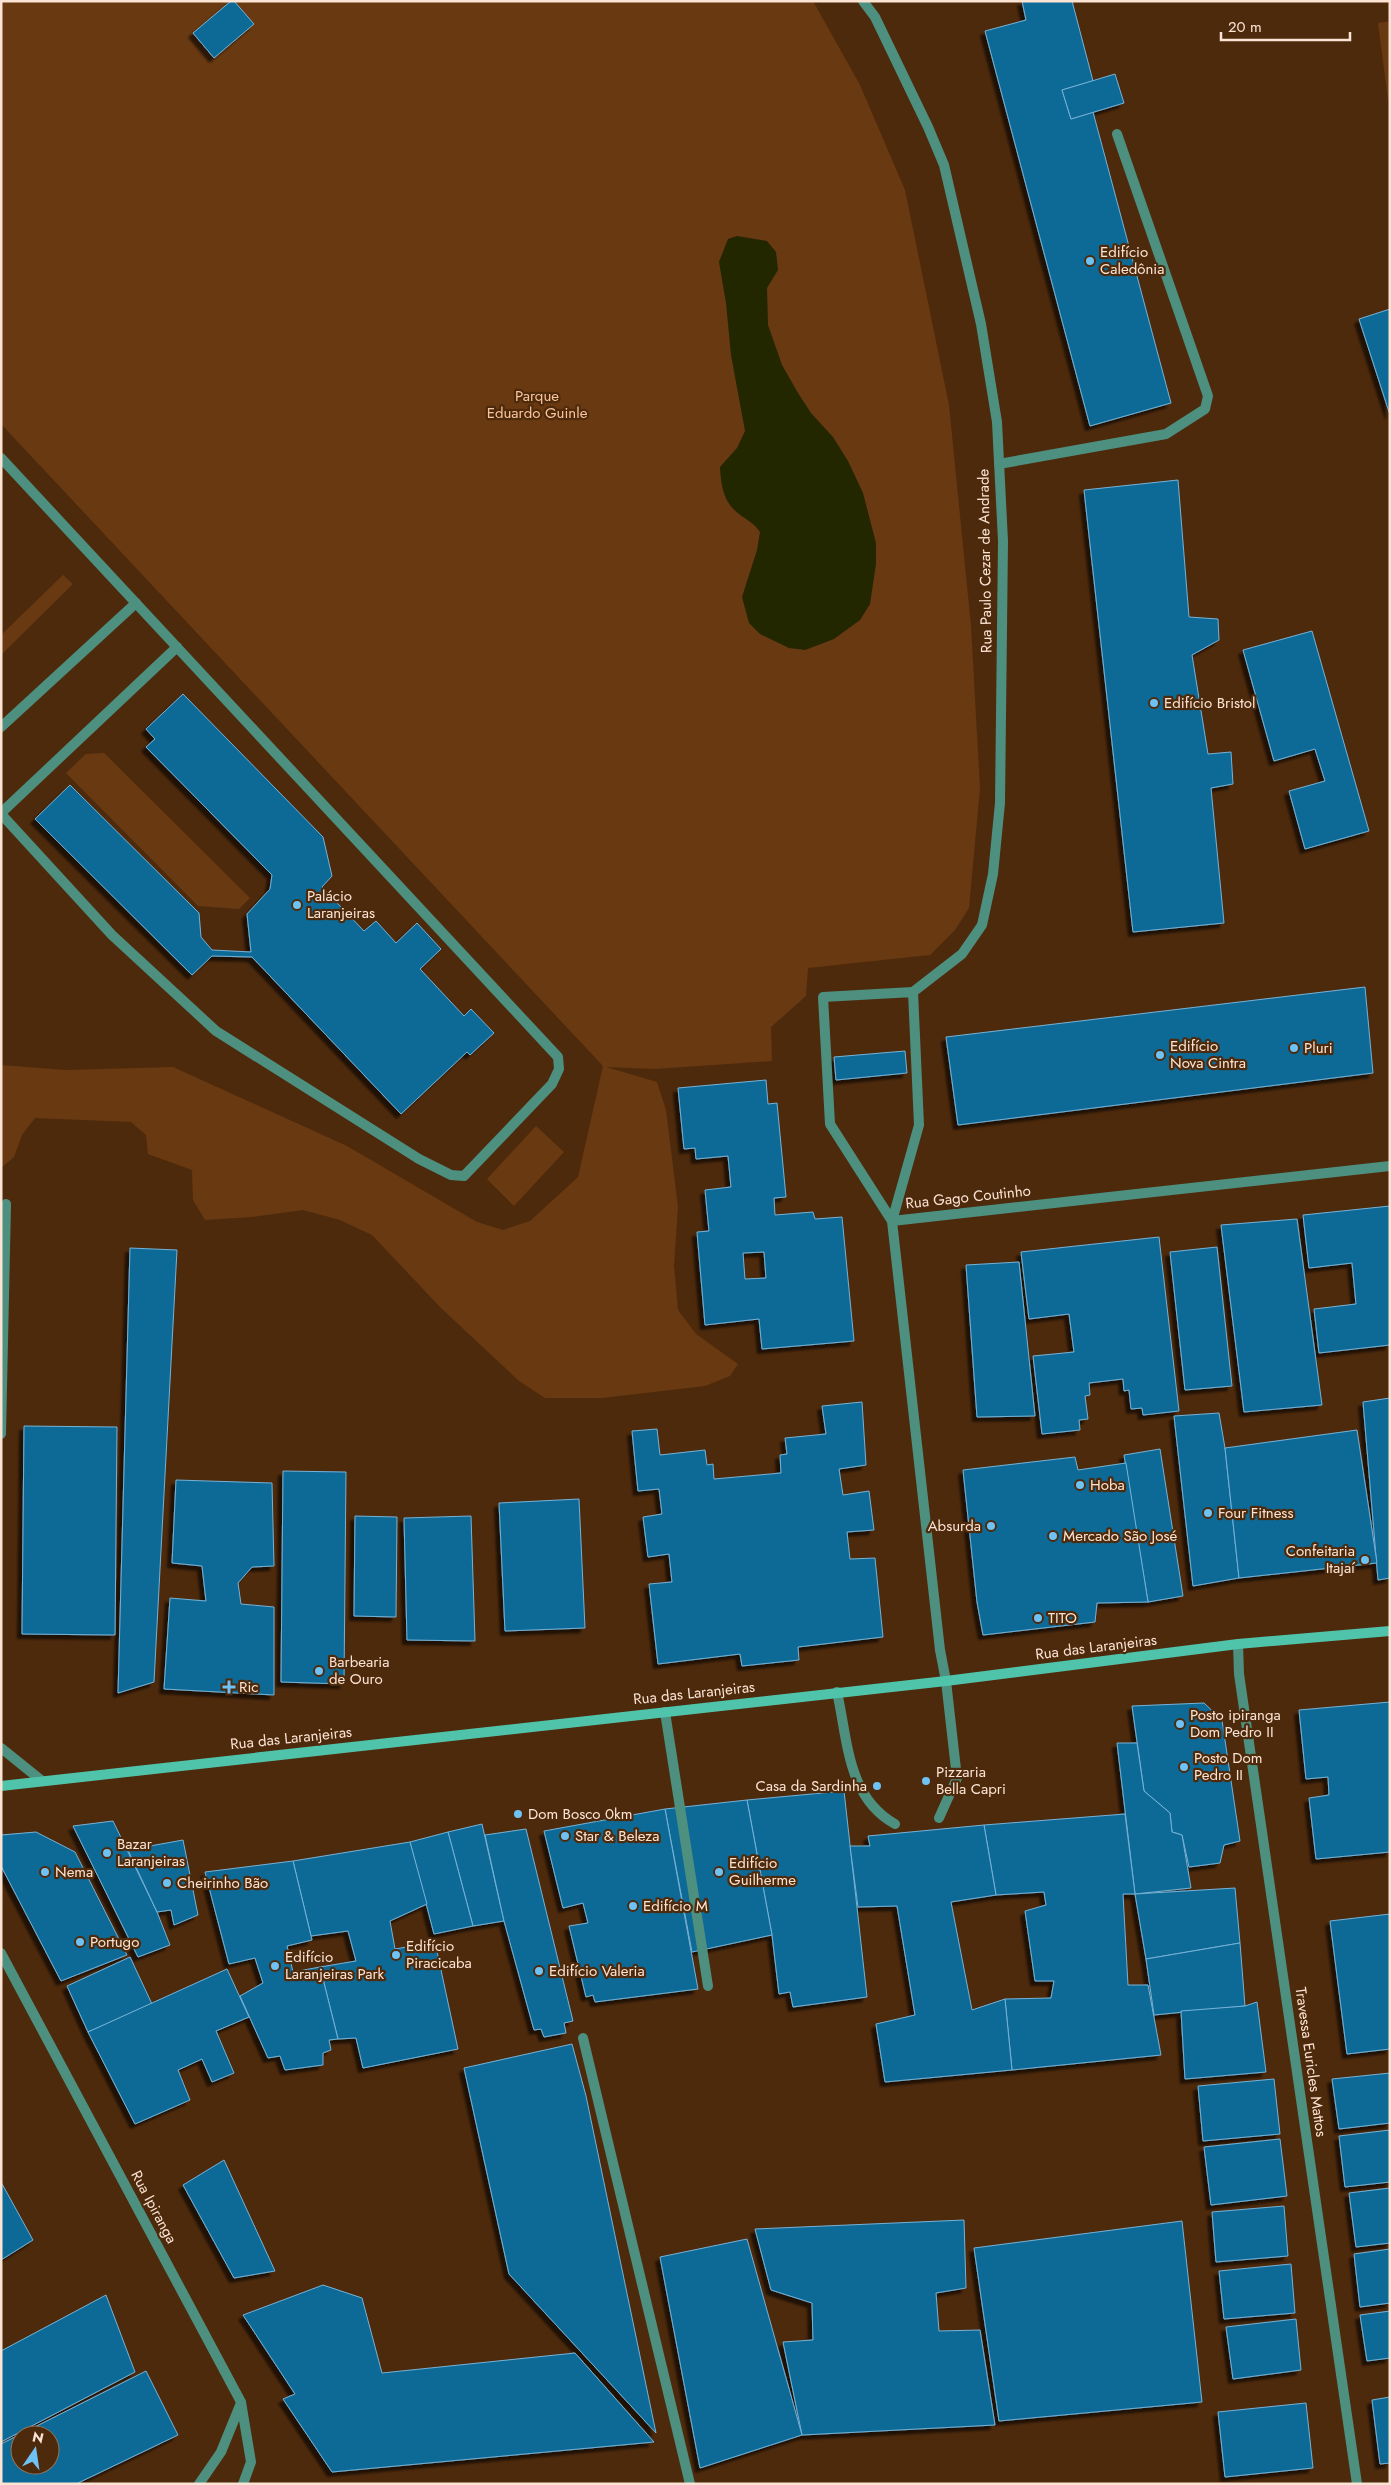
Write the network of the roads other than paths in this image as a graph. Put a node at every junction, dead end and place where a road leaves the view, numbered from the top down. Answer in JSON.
{"nodes":[{"id":1,"x":863,"y":1,"type":"edge"},
{"id":2,"x":1117,"y":134,"type":"dead end"},
{"id":3,"x":1,"y":458,"type":"edge"},
{"id":4,"x":999,"y":464,"type":"junction"},
{"id":5,"x":136,"y":603,"type":"junction"},
{"id":6,"x":177,"y":647,"type":"junction"},
{"id":7,"x":1,"y":727,"type":"edge"},
{"id":8,"x":1,"y":814,"type":"edge"},
{"id":9,"x":912,"y":992,"type":"junction"},
{"id":10,"x":1390,"y":1166,"type":"edge"},
{"id":11,"x":6,"y":1204,"type":"dead end"},
{"id":12,"x":892,"y":1221,"type":"junction"},
{"id":13,"x":4,"y":1244,"type":"edge"},
{"id":14,"x":1,"y":1434,"type":"edge"},
{"id":15,"x":1390,"y":1631,"type":"edge"},
{"id":16,"x":1238,"y":1644,"type":"junction"},
{"id":17,"x":946,"y":1681,"type":"junction"},
{"id":18,"x":837,"y":1692,"type":"junction"},
{"id":19,"x":665,"y":1712,"type":"junction"},
{"id":20,"x":1,"y":1748,"type":"edge"},
{"id":21,"x":42,"y":1781,"type":"junction"},
{"id":22,"x":1,"y":1786,"type":"edge"},
{"id":23,"x":939,"y":1818,"type":"dead end"},
{"id":24,"x":895,"y":1824,"type":"dead end"},
{"id":25,"x":1,"y":1953,"type":"edge"},
{"id":26,"x":708,"y":1986,"type":"dead end"},
{"id":27,"x":583,"y":2038,"type":"dead end"},
{"id":28,"x":241,"y":2402,"type":"junction"},
{"id":29,"x":199,"y":2484,"type":"edge"},
{"id":30,"x":243,"y":2484,"type":"edge"},
{"id":31,"x":690,"y":2484,"type":"edge"},
{"id":32,"x":1357,"y":2484,"type":"edge"}],
"edges":[{"from":1,"to":4,"type":"street","name":"Rua Paulo Cezar de Andrade"},
{"from":2,"to":4,"type":"street"},
{"from":3,"to":5,"type":"street"},
{"from":4,"to":9,"type":"street","name":"Rua Paulo Cezar de Andrade"},
{"from":5,"to":6,"type":"street"},
{"from":5,"to":7,"type":"street"},
{"from":6,"to":8,"type":"street"},
{"from":6,"to":8,"type":"street"},
{"from":9,"to":12,"type":"street"},
{"from":9,"to":12,"type":"street"},
{"from":10,"to":12,"type":"street","name":"Rua Gago Coutinho"},
{"from":11,"to":13,"type":"street"},
{"from":12,"to":17,"type":"street","name":"Rua Gago Coutinho"},
{"from":13,"to":14,"type":"street"},
{"from":15,"to":16,"type":"main road","name":"Rua das Laranjeiras"},
{"from":16,"to":17,"type":"main road","name":"Rua das Laranjeiras"},
{"from":16,"to":32,"type":"street","name":"Travessa Euricles Mattos"},
{"from":17,"to":18,"type":"main road","name":"Rua das Laranjeiras"},
{"from":17,"to":23,"type":"street","name":"Rua Gago Coutinho"},
{"from":18,"to":19,"type":"main road","name":"Rua das Laranjeiras"},
{"from":18,"to":24,"type":"street"},
{"from":19,"to":21,"type":"main road","name":"Rua das Laranjeiras"},
{"from":19,"to":26,"type":"street"},
{"from":20,"to":21,"type":"street"},
{"from":21,"to":22,"type":"main road","name":"Rua das Laranjeiras"},
{"from":25,"to":28,"type":"street","name":"Rua Ipiranga"},
{"from":27,"to":31,"type":"street"},
{"from":28,"to":29,"type":"street"},
{"from":28,"to":30,"type":"street","name":"Rua Ipiranga"}]}
